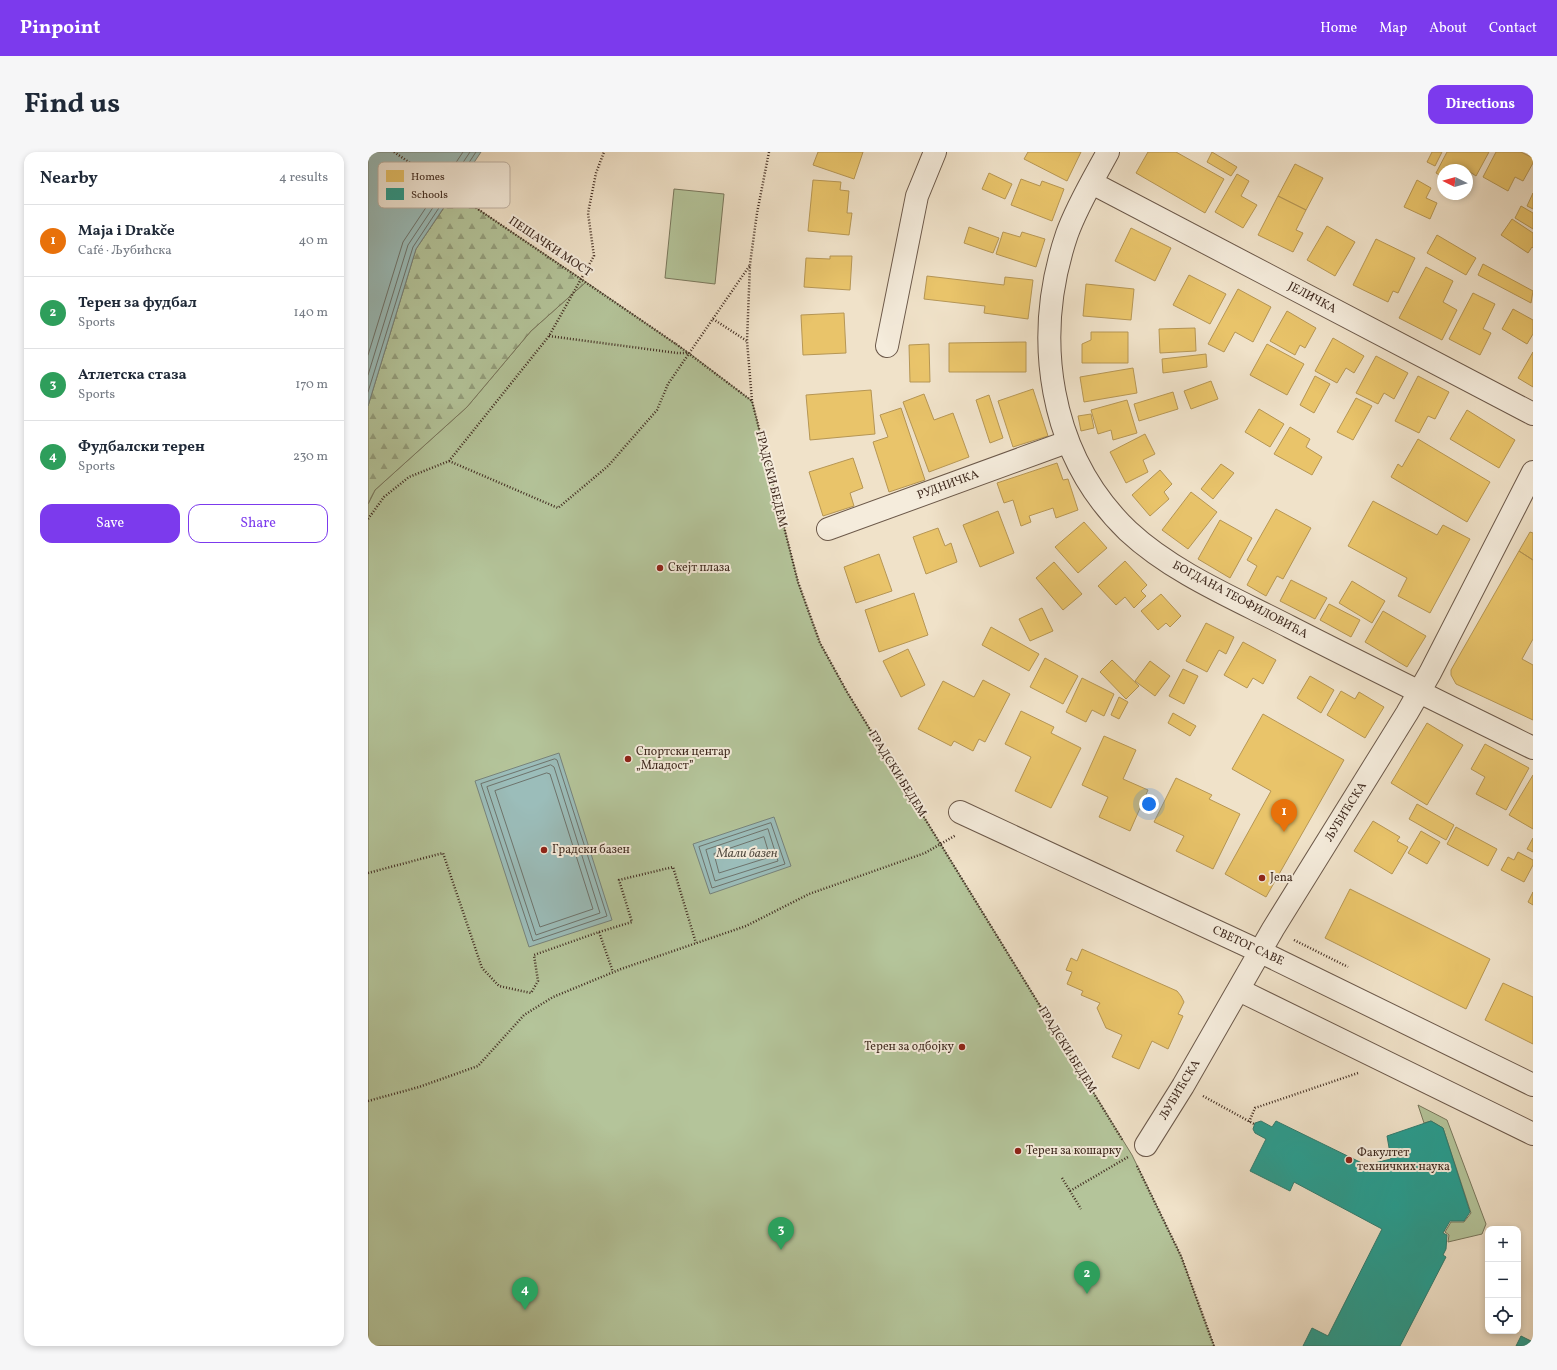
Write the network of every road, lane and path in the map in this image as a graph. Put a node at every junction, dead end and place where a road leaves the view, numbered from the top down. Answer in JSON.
{"nodes":[{"id":1,"x":394,"y":152,"type":"edge"},
{"id":2,"x":604,"y":152,"type":"edge"},
{"id":3,"x":769,"y":152,"type":"edge"},
{"id":4,"x":934,"y":152,"type":"edge"},
{"id":5,"x":1108,"y":152,"type":"edge"},
{"id":6,"x":409,"y":162,"type":"edge"},
{"id":7,"x":1092,"y":183,"type":"junction"},
{"id":8,"x":476,"y":208,"type":"edge"},
{"id":9,"x":750,"y":264,"type":"junction"},
{"id":10,"x":713,"y":319,"type":"junction"},
{"id":11,"x":549,"y":336,"type":"junction"},
{"id":12,"x":747,"y":341,"type":"junction"},
{"id":13,"x":887,"y":346,"type":"dead end"},
{"id":14,"x":690,"y":353,"type":"junction"},
{"id":15,"x":752,"y":402,"type":"junction"},
{"id":16,"x":1533,"y":414,"type":"edge"},
{"id":17,"x":1067,"y":442,"type":"junction"},
{"id":18,"x":449,"y":460,"type":"junction"},
{"id":19,"x":1533,"y":472,"type":"edge"},
{"id":20,"x":368,"y":519,"type":"edge"},
{"id":21,"x":828,"y":529,"type":"dead end"},
{"id":22,"x":1418,"y":692,"type":"junction"},
{"id":23,"x":1533,"y":748,"type":"edge"},
{"id":24,"x":959,"y":823,"type":"joint"},
{"id":25,"x":940,"y":845,"type":"junction"},
{"id":26,"x":368,"y":873,"type":"edge"},
{"id":27,"x":599,"y":932,"type":"junction"},
{"id":28,"x":696,"y":943,"type":"junction"},
{"id":29,"x":1261,"y":952,"type":"junction"},
{"id":30,"x":613,"y":972,"type":"junction"},
{"id":31,"x":1239,"y":990,"type":"junction"},
{"id":32,"x":1364,"y":1071,"type":"dead end"},
{"id":33,"x":1533,"y":1085,"type":"edge"},
{"id":34,"x":1183,"y":1086,"type":"junction"},
{"id":35,"x":368,"y":1101,"type":"edge"},
{"id":36,"x":1248,"y":1122,"type":"junction"},
{"id":37,"x":1254,"y":1124,"type":"dead end"},
{"id":38,"x":1533,"y":1134,"type":"edge"},
{"id":39,"x":1135,"y":1152,"type":"junction"},
{"id":40,"x":1062,"y":1178,"type":"dead end"},
{"id":41,"x":1070,"y":1191,"type":"junction"},
{"id":42,"x":1081,"y":1209,"type":"dead end"},
{"id":43,"x":1214,"y":1346,"type":"edge"}],
"edges":[{"from":1,"to":6,"type":"path","name":"ПЕШАЧКИ МОСТ","bridge":true},
{"from":2,"to":11,"type":"path"},
{"from":3,"to":9,"type":"path","name":"ГРАДСКИ БЕДЕМ"},
{"from":4,"to":13,"type":"street"},
{"from":5,"to":7,"type":"street","name":"БОГДАНА ТЕОФИЛОВИЋА"},
{"from":7,"to":16,"type":"street","name":"ЈЕЛИЧКА"},
{"from":7,"to":17,"type":"street","name":"БОГДАНА ТЕОФИЛОВИЋА"},
{"from":8,"to":14,"type":"path","name":"ПЕШАЧКИ МОСТ","bridge":true},
{"from":9,"to":10,"type":"path"},
{"from":9,"to":12,"type":"path","name":"ГРАДСКИ БЕДЕМ"},
{"from":10,"to":12,"type":"path"},
{"from":10,"to":14,"type":"path"},
{"from":11,"to":14,"type":"path"},
{"from":11,"to":18,"type":"path"},
{"from":12,"to":15,"type":"path","name":"ГРАДСКИ БЕДЕМ"},
{"from":14,"to":15,"type":"path","name":"ПЕШАЧКИ МОСТ"},
{"from":14,"to":18,"type":"path"},
{"from":15,"to":25,"type":"path","name":"ГРАДСКИ БЕДЕМ"},
{"from":17,"to":21,"type":"street","name":"РУДНИЧКА"},
{"from":17,"to":22,"type":"street","name":"БОГДАНА ТЕОФИЛОВИЋА"},
{"from":18,"to":20,"type":"path"},
{"from":19,"to":22,"type":"street","name":"ЉУБИЋСКА"},
{"from":22,"to":23,"type":"street","name":"БОГДАНА ТЕОФИЛОВИЋА"},
{"from":22,"to":29,"type":"street","name":"ЉУБИЋСКА"},
{"from":24,"to":25,"type":"path"},
{"from":24,"to":29,"type":"street","name":"СВЕТОГ САВЕ"},
{"from":25,"to":28,"type":"path"},
{"from":25,"to":39,"type":"path","name":"ГРАДСКИ БЕДЕМ"},
{"from":26,"to":27,"type":"path"},
{"from":27,"to":28,"type":"path"},
{"from":27,"to":30,"type":"path"},
{"from":28,"to":30,"type":"path"},
{"from":29,"to":31,"type":"street","name":"ЉУБИЋСКА"},
{"from":29,"to":33,"type":"street","name":"СВЕТОГ САВЕ"},
{"from":30,"to":35,"type":"path"},
{"from":31,"to":34,"type":"street","name":"ЉУБИЋСКА"},
{"from":31,"to":38,"type":"street"},
{"from":32,"to":36,"type":"path"},
{"from":34,"to":36,"type":"path"},
{"from":34,"to":39,"type":"street","name":"ЉУБИЋСКА"},
{"from":36,"to":37,"type":"path"},
{"from":39,"to":41,"type":"path"},
{"from":39,"to":43,"type":"path","name":"ГРАДСКИ БЕДЕМ"},
{"from":40,"to":41,"type":"path"},
{"from":41,"to":42,"type":"path"}]}
